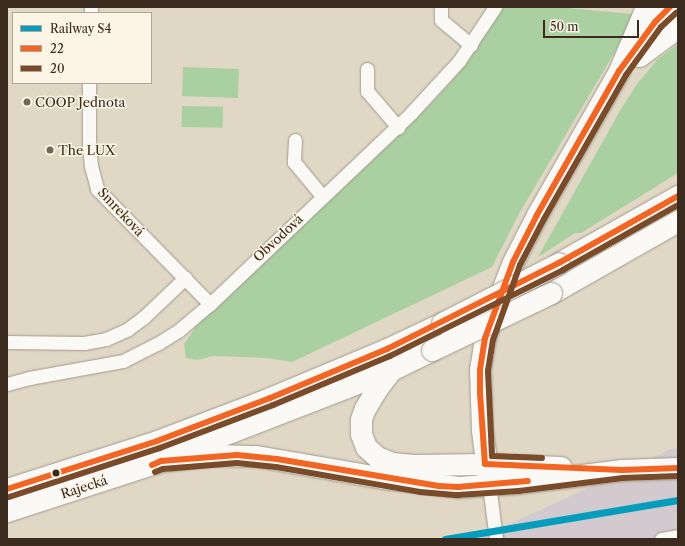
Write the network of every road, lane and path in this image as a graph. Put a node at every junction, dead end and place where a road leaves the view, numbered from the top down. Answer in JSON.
{"nodes":[{"id":1,"x":441,"y":7,"type":"edge"},
{"id":2,"x":495,"y":7,"type":"edge"},
{"id":3,"x":646,"y":7,"type":"edge"},
{"id":4,"x":670,"y":7,"type":"edge"},
{"id":5,"x":678,"y":27,"type":"edge"},
{"id":6,"x":471,"y":45,"type":"junction"},
{"id":7,"x":367,"y":69,"type":"dead end"},
{"id":8,"x":619,"y":71,"type":"junction"},
{"id":9,"x":89,"y":84,"type":"edge"},
{"id":10,"x":398,"y":126,"type":"junction"},
{"id":11,"x":294,"y":140,"type":"dead end"},
{"id":12,"x":678,"y":196,"type":"edge"},
{"id":13,"x":323,"y":197,"type":"junction"},
{"id":14,"x":678,"y":221,"type":"edge"},
{"id":15,"x":185,"y":278,"type":"junction"},
{"id":16,"x":210,"y":304,"type":"junction"},
{"id":17,"x":7,"y":342,"type":"edge"},
{"id":18,"x":391,"y":370,"type":"junction"},
{"id":19,"x":7,"y":384,"type":"edge"},
{"id":20,"x":161,"y":462,"type":"junction"},
{"id":21,"x":486,"y":464,"type":"junction"},
{"id":22,"x":678,"y":468,"type":"edge"},
{"id":23,"x":622,"y":470,"type":"junction"},
{"id":24,"x":489,"y":485,"type":"junction"},
{"id":25,"x":7,"y":489,"type":"edge"},
{"id":26,"x":7,"y":511,"type":"edge"},
{"id":27,"x":678,"y":536,"type":"edge"},
{"id":28,"x":496,"y":539,"type":"edge"},
{"id":29,"x":660,"y":539,"type":"edge"}],
"edges":[{"from":1,"to":6,"type":"street"},
{"from":2,"to":6,"type":"street","name":"Obvodová"},
{"from":3,"to":8,"type":"main road"},
{"from":4,"to":8,"type":"main road"},
{"from":5,"to":8,"type":"main road"},
{"from":6,"to":10,"type":"street","name":"Obvodová"},
{"from":7,"to":10,"type":"street"},
{"from":8,"to":21,"type":"main road"},
{"from":9,"to":15,"type":"street","name":"Smreková"},
{"from":10,"to":13,"type":"street","name":"Obvodová"},
{"from":11,"to":13,"type":"street"},
{"from":12,"to":25,"type":"main road","name":"Rajecká","bridge":true},
{"from":13,"to":16,"type":"street","name":"Obvodová"},
{"from":14,"to":18,"type":"main road","bridge":true},
{"from":15,"to":16,"type":"street","name":"Smreková"},
{"from":15,"to":17,"type":"street"},
{"from":16,"to":19,"type":"street","name":"Obvodová"},
{"from":18,"to":20,"type":"main road"},
{"from":18,"to":21,"type":"main road"},
{"from":20,"to":24,"type":"main road"},
{"from":20,"to":26,"type":"main road","name":"Rajecká"},
{"from":21,"to":23,"type":"main road"},
{"from":21,"to":24,"type":"main road"},
{"from":22,"to":23,"type":"main road"},
{"from":23,"to":24,"type":"main road"},
{"from":24,"to":28,"type":"street"},
{"from":27,"to":29,"type":"street"}]}
